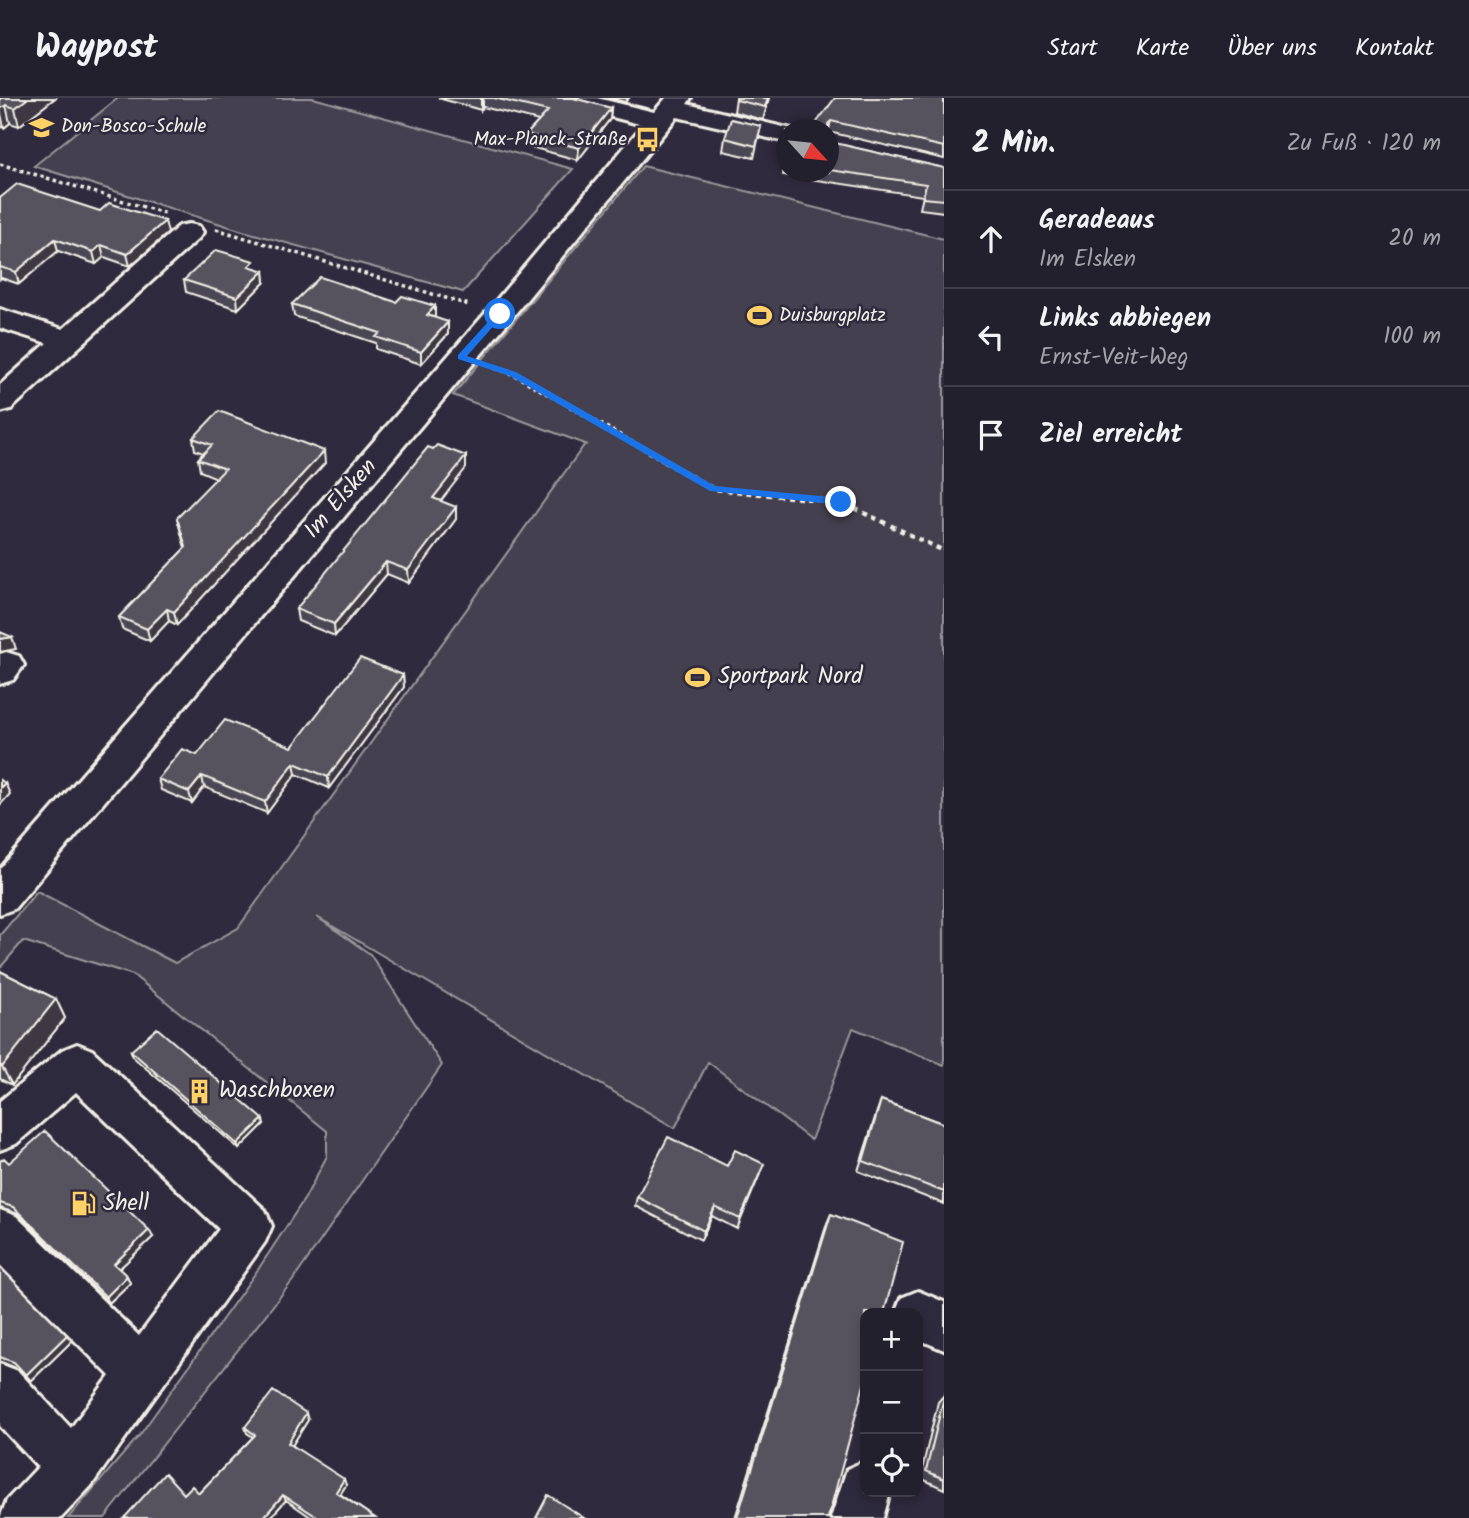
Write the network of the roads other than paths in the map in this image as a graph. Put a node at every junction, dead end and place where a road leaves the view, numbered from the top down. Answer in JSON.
{"nodes":[{"id":1,"x":567,"y":98,"type":"edge"},
{"id":2,"x":670,"y":109,"type":"edge"},
{"id":3,"x":776,"y":132,"type":"edge"},
{"id":4,"x":190,"y":225,"type":"road end"},
{"id":5,"x":0,"y":317,"type":"edge"},
{"id":6,"x":68,"y":340,"type":"junction"},
{"id":7,"x":0,"y":402,"type":"edge"},
{"id":8,"x":0,"y":897,"type":"edge"},
{"id":9,"x":0,"y":1129,"type":"edge"},
{"id":10,"x":0,"y":1232,"type":"edge"},
{"id":11,"x":923,"y":1317,"type":"edge"},
{"id":12,"x":944,"y":1326,"type":"edge"},
{"id":13,"x":143,"y":1374,"type":"junction"},
{"id":14,"x":0,"y":1389,"type":"edge"},
{"id":15,"x":73,"y":1468,"type":"junction"},
{"id":16,"x":863,"y":1497,"type":"edge"},
{"id":17,"x":25,"y":1518,"type":"edge"},
{"id":18,"x":857,"y":1518,"type":"edge"}],
"edges":[{"from":1,"to":2,"type":"street"},
{"from":2,"to":3,"type":"street"},
{"from":2,"to":8,"type":"street","name":"Im Elsken"},
{"from":4,"to":6,"type":"street"},
{"from":5,"to":6,"type":"street"},
{"from":6,"to":7,"type":"street"},
{"from":9,"to":13,"type":"street"},
{"from":10,"to":13,"type":"street"},
{"from":11,"to":12,"type":"street"},
{"from":13,"to":15,"type":"street"},
{"from":14,"to":15,"type":"street"},
{"from":15,"to":17,"type":"street"},
{"from":16,"to":18,"type":"street"}]}
